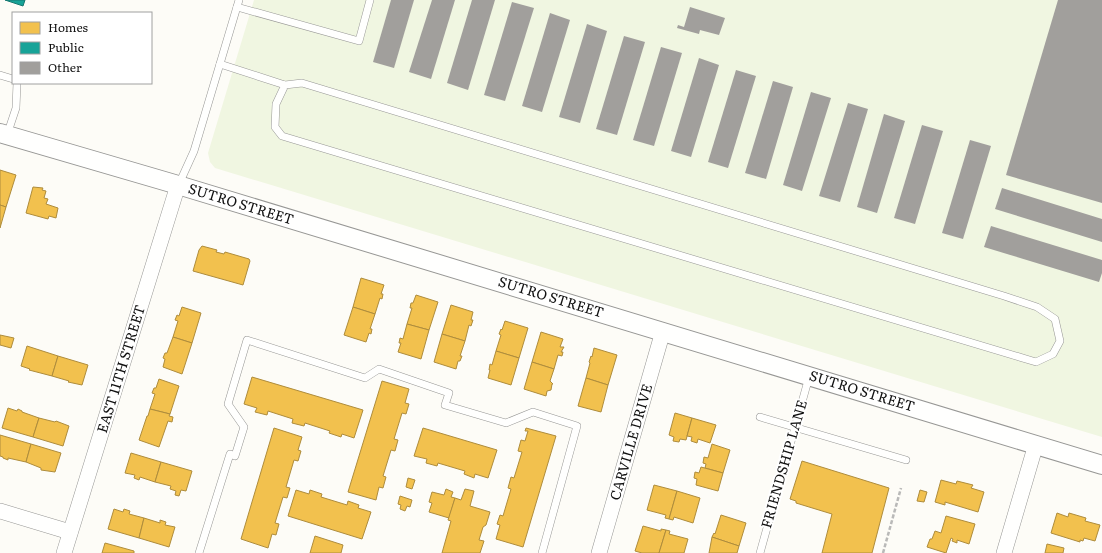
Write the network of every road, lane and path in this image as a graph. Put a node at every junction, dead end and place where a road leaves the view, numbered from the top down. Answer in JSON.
{"nodes":[{"id":1,"x":370,"y":0,"type":"edge"},
{"id":2,"x":238,"y":3,"type":"edge"},
{"id":3,"x":220,"y":64,"type":"junction"},
{"id":4,"x":0,"y":75,"type":"edge"},
{"id":5,"x":12,"y":79,"type":"edge"},
{"id":6,"x":18,"y":84,"type":"edge"},
{"id":7,"x":285,"y":84,"type":"junction"},
{"id":8,"x":4,"y":134,"type":"edge"},
{"id":9,"x":178,"y":185,"type":"junction"},
{"id":10,"x":663,"y":331,"type":"junction"},
{"id":11,"x":809,"y":375,"type":"junction"},
{"id":12,"x":760,"y":417,"type":"dead end"},
{"id":13,"x":794,"y":428,"type":"junction"},
{"id":14,"x":1036,"y":444,"type":"junction"},
{"id":15,"x":906,"y":460,"type":"dead end"},
{"id":16,"x":1102,"y":465,"type":"edge"},
{"id":17,"x":901,"y":488,"type":"dead end"},
{"id":18,"x":0,"y":511,"type":"edge"},
{"id":19,"x":70,"y":532,"type":"junction"},
{"id":20,"x":64,"y":553,"type":"edge"},
{"id":21,"x":199,"y":553,"type":"edge"},
{"id":22,"x":542,"y":553,"type":"edge"},
{"id":23,"x":599,"y":553,"type":"edge"},
{"id":24,"x":760,"y":553,"type":"edge"},
{"id":25,"x":883,"y":553,"type":"edge"},
{"id":26,"x":1004,"y":553,"type":"edge"}],
"edges":[{"from":1,"to":2,"type":"lane"},
{"from":2,"to":3,"type":"lane"},
{"from":3,"to":7,"type":"lane"},
{"from":3,"to":9,"type":"lane"},
{"from":4,"to":5,"type":"lane"},
{"from":6,"to":8,"type":"lane"},
{"from":7,"to":7,"type":"lane"},
{"from":8,"to":9,"type":"street","name":"SUTRO STREET"},
{"from":9,"to":10,"type":"street","name":"SUTRO STREET"},
{"from":9,"to":19,"type":"street","name":"EAST 11TH STREET"},
{"from":10,"to":11,"type":"street","name":"SUTRO STREET"},
{"from":10,"to":23,"type":"street","name":"CARVILLE DRIVE"},
{"from":11,"to":13,"type":"lane","name":"FRIENDSHIP LANE"},
{"from":11,"to":14,"type":"street","name":"SUTRO STREET"},
{"from":12,"to":13,"type":"lane"},
{"from":13,"to":15,"type":"lane"},
{"from":13,"to":24,"type":"lane","name":"FRIENDSHIP LANE"},
{"from":14,"to":16,"type":"street","name":"SUTRO STREET"},
{"from":14,"to":26,"type":"street"},
{"from":17,"to":25,"type":"path"},
{"from":18,"to":19,"type":"street"},
{"from":19,"to":20,"type":"street","name":"EAST 11TH STREET"},
{"from":21,"to":22,"type":"lane"}]}
